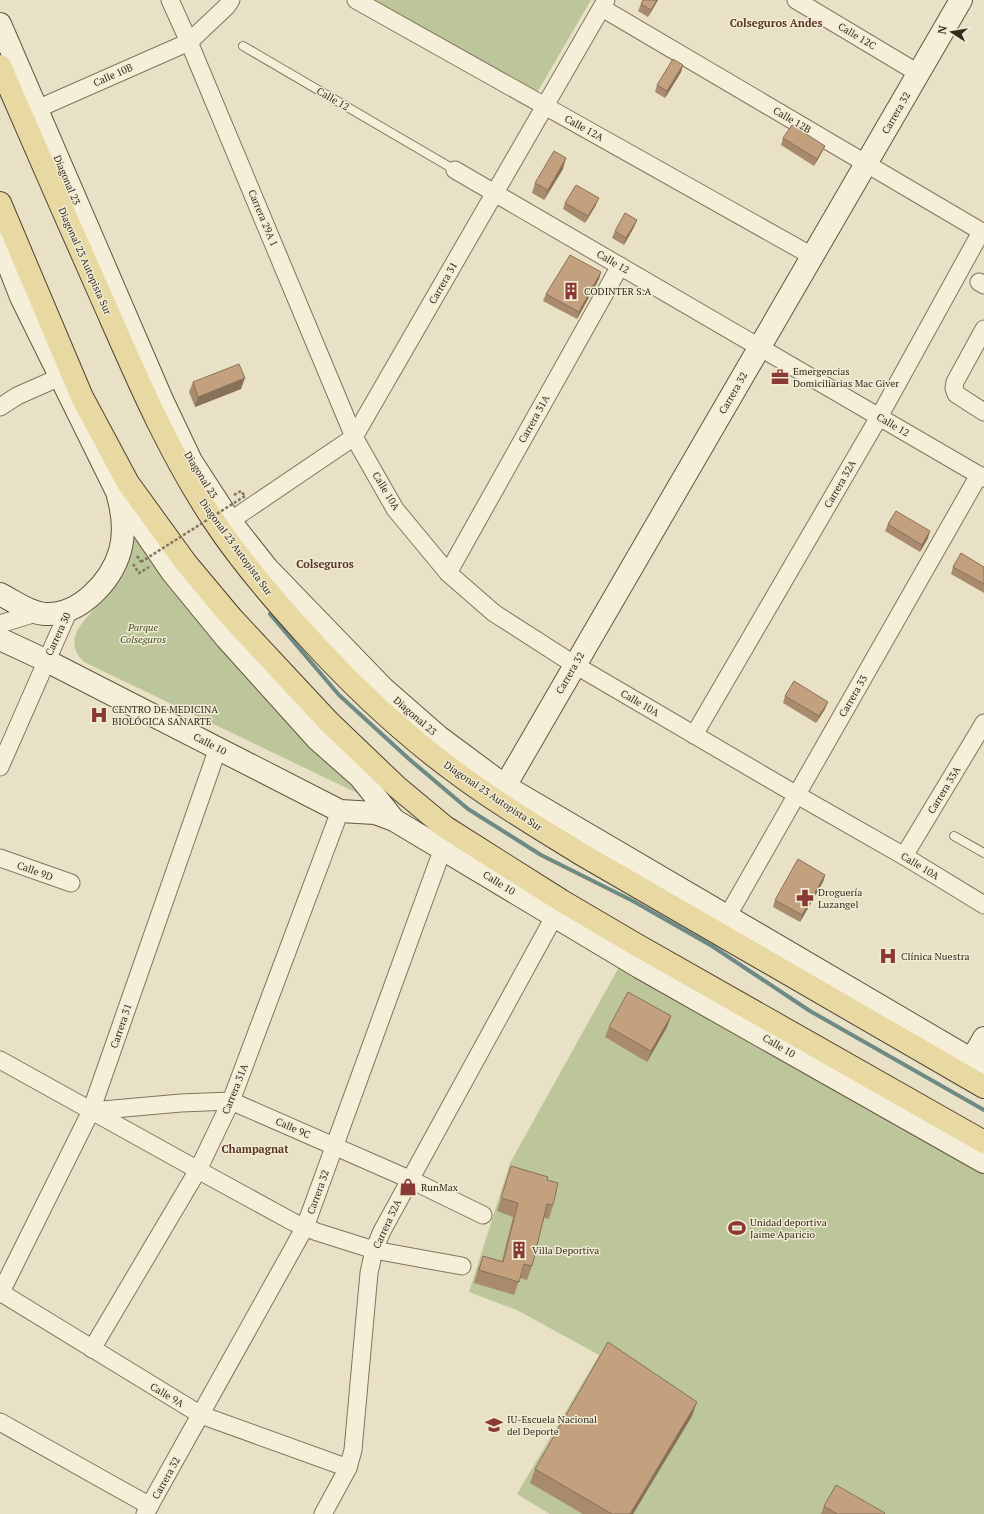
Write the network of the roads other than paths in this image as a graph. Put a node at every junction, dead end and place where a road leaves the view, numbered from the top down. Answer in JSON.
{"nodes":[{"id":1,"x":170,"y":0,"type":"edge"},
{"id":2,"x":231,"y":0,"type":"edge"},
{"id":3,"x":356,"y":0,"type":"edge"},
{"id":4,"x":796,"y":0,"type":"edge"},
{"id":5,"x":961,"y":0,"type":"edge"},
{"id":6,"x":604,"y":4,"type":"edge"},
{"id":7,"x":0,"y":24,"type":"edge"},
{"id":8,"x":190,"y":42,"type":"junction"},
{"id":9,"x":243,"y":46,"type":"dead end"},
{"id":10,"x":0,"y":66,"type":"edge"},
{"id":11,"x":918,"y":73,"type":"junction"},
{"id":12,"x":546,"y":107,"type":"junction"},
{"id":13,"x":36,"y":109,"type":"junction"},
{"id":14,"x":866,"y":164,"type":"junction"},
{"id":15,"x":455,"y":170,"type":"joint"},
{"id":16,"x":495,"y":193,"type":"junction"},
{"id":17,"x":0,"y":203,"type":"edge"},
{"id":18,"x":983,"y":232,"type":"edge"},
{"id":19,"x":0,"y":243,"type":"edge"},
{"id":20,"x":812,"y":256,"type":"junction"},
{"id":21,"x":620,"y":266,"type":"junction"},
{"id":22,"x":13,"y":272,"type":"edge"},
{"id":23,"x":21,"y":297,"type":"junction"},
{"id":24,"x":44,"y":308,"type":"junction"},
{"id":25,"x":984,"y":329,"type":"edge"},
{"id":26,"x":759,"y":347,"type":"junction"},
{"id":27,"x":60,"y":377,"type":"junction"},
{"id":28,"x":0,"y":407,"type":"edge"},
{"id":29,"x":984,"y":412,"type":"edge"},
{"id":30,"x":879,"y":417,"type":"junction"},
{"id":31,"x":354,"y":437,"type":"junction"},
{"id":32,"x":982,"y":477,"type":"edge"},
{"id":33,"x":116,"y":490,"type":"junction"},
{"id":34,"x":230,"y":521,"type":"junction"},
{"id":35,"x":448,"y":573,"type":"junction"},
{"id":36,"x":0,"y":594,"type":"edge"},
{"id":37,"x":68,"y":610,"type":"junction"},
{"id":38,"x":36,"y":613,"type":"junction"},
{"id":39,"x":225,"y":623,"type":"junction"},
{"id":40,"x":0,"y":624,"type":"edge"},
{"id":41,"x":0,"y":639,"type":"edge"},
{"id":42,"x":46,"y":660,"type":"junction"},
{"id":43,"x":575,"y":665,"type":"junction"},
{"id":44,"x":984,"y":723,"type":"edge"},
{"id":45,"x":694,"y":735,"type":"junction"},
{"id":46,"x":218,"y":748,"type":"junction"},
{"id":47,"x":0,"y":767,"type":"edge"},
{"id":48,"x":505,"y":786,"type":"junction"},
{"id":49,"x":797,"y":796,"type":"junction"},
{"id":50,"x":340,"y":811,"type":"junction"},
{"id":51,"x":394,"y":820,"type":"junction"},
{"id":52,"x":954,"y":836,"type":"dead end"},
{"id":53,"x":588,"y":847,"type":"junction"},
{"id":54,"x":443,"y":848,"type":"junction"},
{"id":55,"x":984,"y":853,"type":"edge"},
{"id":56,"x":904,"y":856,"type":"junction"},
{"id":57,"x":0,"y":858,"type":"edge"},
{"id":58,"x":71,"y":884,"type":"dead end"},
{"id":59,"x":984,"y":905,"type":"edge"},
{"id":60,"x":558,"y":909,"type":"junction"},
{"id":61,"x":727,"y":917,"type":"junction"},
{"id":62,"x":637,"y":945,"type":"junction"},
{"id":63,"x":667,"y":962,"type":"junction"},
{"id":64,"x":644,"y":969,"type":"junction"},
{"id":65,"x":984,"y":1038,"type":"edge"},
{"id":66,"x":0,"y":1060,"type":"edge"},
{"id":67,"x":978,"y":1063,"type":"edge"},
{"id":68,"x":984,"y":1086,"type":"edge"},
{"id":69,"x":231,"y":1101,"type":"junction"},
{"id":70,"x":91,"y":1111,"type":"junction"},
{"id":71,"x":984,"y":1142,"type":"edge"},
{"id":72,"x":334,"y":1146,"type":"junction"},
{"id":73,"x":984,"y":1162,"type":"edge"},
{"id":74,"x":198,"y":1170,"type":"junction"},
{"id":75,"x":409,"y":1179,"type":"junction"},
{"id":76,"x":483,"y":1215,"type":"dead end"},
{"id":77,"x":305,"y":1227,"type":"junction"},
{"id":78,"x":374,"y":1250,"type":"junction"},
{"id":79,"x":462,"y":1266,"type":"dead end"},
{"id":80,"x":0,"y":1293,"type":"edge"},
{"id":81,"x":92,"y":1349,"type":"junction"},
{"id":82,"x":201,"y":1415,"type":"junction"},
{"id":83,"x":0,"y":1422,"type":"edge"},
{"id":84,"x":348,"y":1468,"type":"junction"},
{"id":85,"x":148,"y":1510,"type":"edge"},
{"id":86,"x":323,"y":1514,"type":"edge"}],
"edges":[{"from":1,"to":8,"type":"street","name":"Carrera 29A 1"},
{"from":2,"to":8,"type":"street"},
{"from":3,"to":12,"type":"street","name":"Calle 12A"},
{"from":4,"to":11,"type":"street","name":"Calle 12C"},
{"from":5,"to":11,"type":"street","name":"Carrera 32"},
{"from":6,"to":12,"type":"street","name":"Carrera 31"},
{"from":6,"to":14,"type":"street","name":"Calle 12B"},
{"from":7,"to":13,"type":"street","name":"Diagonal 23"},
{"from":8,"to":13,"type":"street","name":"Calle 10B"},
{"from":8,"to":31,"type":"street","name":"Carrera 29A 1"},
{"from":9,"to":15,"type":"lane","name":"Calle 12"},
{"from":10,"to":53,"type":"main road","name":"Diagonal 23 Autopista Sur"},
{"from":11,"to":14,"type":"street","name":"Carrera 32"},
{"from":12,"to":16,"type":"street","name":"Carrera 31"},
{"from":12,"to":20,"type":"street","name":"Calle 12A"},
{"from":13,"to":34,"type":"street","name":"Diagonal 23"},
{"from":14,"to":18,"type":"street","name":"Calle 12B"},
{"from":14,"to":20,"type":"street","name":"Carrera 32"},
{"from":15,"to":16,"type":"street","name":"Calle 12"},
{"from":16,"to":21,"type":"street","name":"Calle 12"},
{"from":16,"to":31,"type":"street","name":"Carrera 31"},
{"from":17,"to":22,"type":"main road"},
{"from":18,"to":30,"type":"street","name":"Carrera 32A"},
{"from":19,"to":22,"type":"street"},
{"from":20,"to":26,"type":"street","name":"Carrera 32"},
{"from":21,"to":26,"type":"street","name":"Calle 12"},
{"from":21,"to":35,"type":"street","name":"Carrera 31A"},
{"from":22,"to":23,"type":"main road"},
{"from":22,"to":24,"type":"main road"},
{"from":23,"to":24,"type":"main road"},
{"from":23,"to":27,"type":"street"},
{"from":24,"to":39,"type":"main road"},
{"from":25,"to":29,"type":"street"},
{"from":26,"to":30,"type":"street","name":"Calle 12"},
{"from":26,"to":43,"type":"street","name":"Carrera 32"},
{"from":27,"to":28,"type":"street"},
{"from":27,"to":33,"type":"street"},
{"from":30,"to":32,"type":"street","name":"Calle 12"},
{"from":30,"to":45,"type":"street","name":"Carrera 32A"},
{"from":31,"to":34,"type":"street","name":"Carrera 31"},
{"from":31,"to":35,"type":"street","name":"Calle 10A"},
{"from":32,"to":49,"type":"street","name":"Carrera 33"},
{"from":33,"to":37,"type":"street","name":"Carrera 30"},
{"from":33,"to":39,"type":"street"},
{"from":34,"to":48,"type":"street","name":"Diagonal 23"},
{"from":35,"to":43,"type":"street","name":"Calle 10A"},
{"from":36,"to":38,"type":"street"},
{"from":37,"to":38,"type":"street"},
{"from":37,"to":42,"type":"street","name":"Carrera 30"},
{"from":38,"to":40,"type":"street"},
{"from":39,"to":51,"type":"street"},
{"from":39,"to":60,"type":"main road"},
{"from":41,"to":42,"type":"street","name":"Calle 10"},
{"from":42,"to":46,"type":"street","name":"Calle 10"},
{"from":42,"to":47,"type":"street","name":"Carrera 30"},
{"from":43,"to":45,"type":"street","name":"Calle 10A"},
{"from":43,"to":48,"type":"street","name":"Carrera 32"},
{"from":44,"to":56,"type":"street","name":"Carrera 33A"},
{"from":45,"to":49,"type":"street","name":"Calle 10A"},
{"from":46,"to":50,"type":"street","name":"Calle 10"},
{"from":46,"to":70,"type":"street","name":"Carrera 31"},
{"from":48,"to":53,"type":"street","name":"Diagonal 23"},
{"from":49,"to":56,"type":"street","name":"Calle 10A"},
{"from":49,"to":61,"type":"street","name":"Carrera 33"},
{"from":50,"to":51,"type":"street","name":"Calle 10"},
{"from":50,"to":69,"type":"street","name":"Carrera 31A"},
{"from":51,"to":54,"type":"street","name":"Calle 10"},
{"from":52,"to":55,"type":"lane"},
{"from":53,"to":61,"type":"street"},
{"from":53,"to":68,"type":"main road"},
{"from":54,"to":60,"type":"street","name":"Calle 10"},
{"from":54,"to":72,"type":"street","name":"Carrera 32"},
{"from":56,"to":59,"type":"street","name":"Calle 10A"},
{"from":57,"to":58,"type":"street","name":"Calle 9D"},
{"from":60,"to":62,"type":"main road","name":"Calle 10"},
{"from":60,"to":64,"type":"street","name":"Calle 10"},
{"from":60,"to":75,"type":"street","name":"Carrera 32A"},
{"from":61,"to":67,"type":"street"},
{"from":62,"to":63,"type":"main road","name":"Calle 10"},
{"from":62,"to":64,"type":"main road"},
{"from":63,"to":64,"type":"main road"},
{"from":63,"to":71,"type":"main road","name":"Calle 10"},
{"from":64,"to":73,"type":"street","name":"Calle 10"},
{"from":65,"to":67,"type":"street"},
{"from":66,"to":70,"type":"street"},
{"from":69,"to":70,"type":"street","name":"Calle 9C"},
{"from":69,"to":72,"type":"street","name":"Calle 9C"},
{"from":69,"to":74,"type":"street","name":"Carrera 31A"},
{"from":70,"to":74,"type":"street"},
{"from":70,"to":80,"type":"street","name":"Carrera 31"},
{"from":72,"to":75,"type":"street","name":"Calle 9C"},
{"from":72,"to":77,"type":"street","name":"Carrera 32"},
{"from":74,"to":77,"type":"street"},
{"from":74,"to":81,"type":"street","name":"Carrera 31A"},
{"from":75,"to":76,"type":"street","name":"Calle 9C"},
{"from":75,"to":78,"type":"street","name":"Carrera 32A"},
{"from":77,"to":78,"type":"street"},
{"from":77,"to":82,"type":"street","name":"Carrera 32"},
{"from":78,"to":79,"type":"street"},
{"from":78,"to":84,"type":"street","name":"Carrera 32A"},
{"from":80,"to":81,"type":"street","name":"Calle 9A"},
{"from":81,"to":82,"type":"street","name":"Calle 9A"},
{"from":82,"to":84,"type":"street","name":"Calle 9A"},
{"from":82,"to":85,"type":"street","name":"Carrera 32"},
{"from":83,"to":85,"type":"street"},
{"from":84,"to":86,"type":"street","name":"Carrera 32A"}]}
